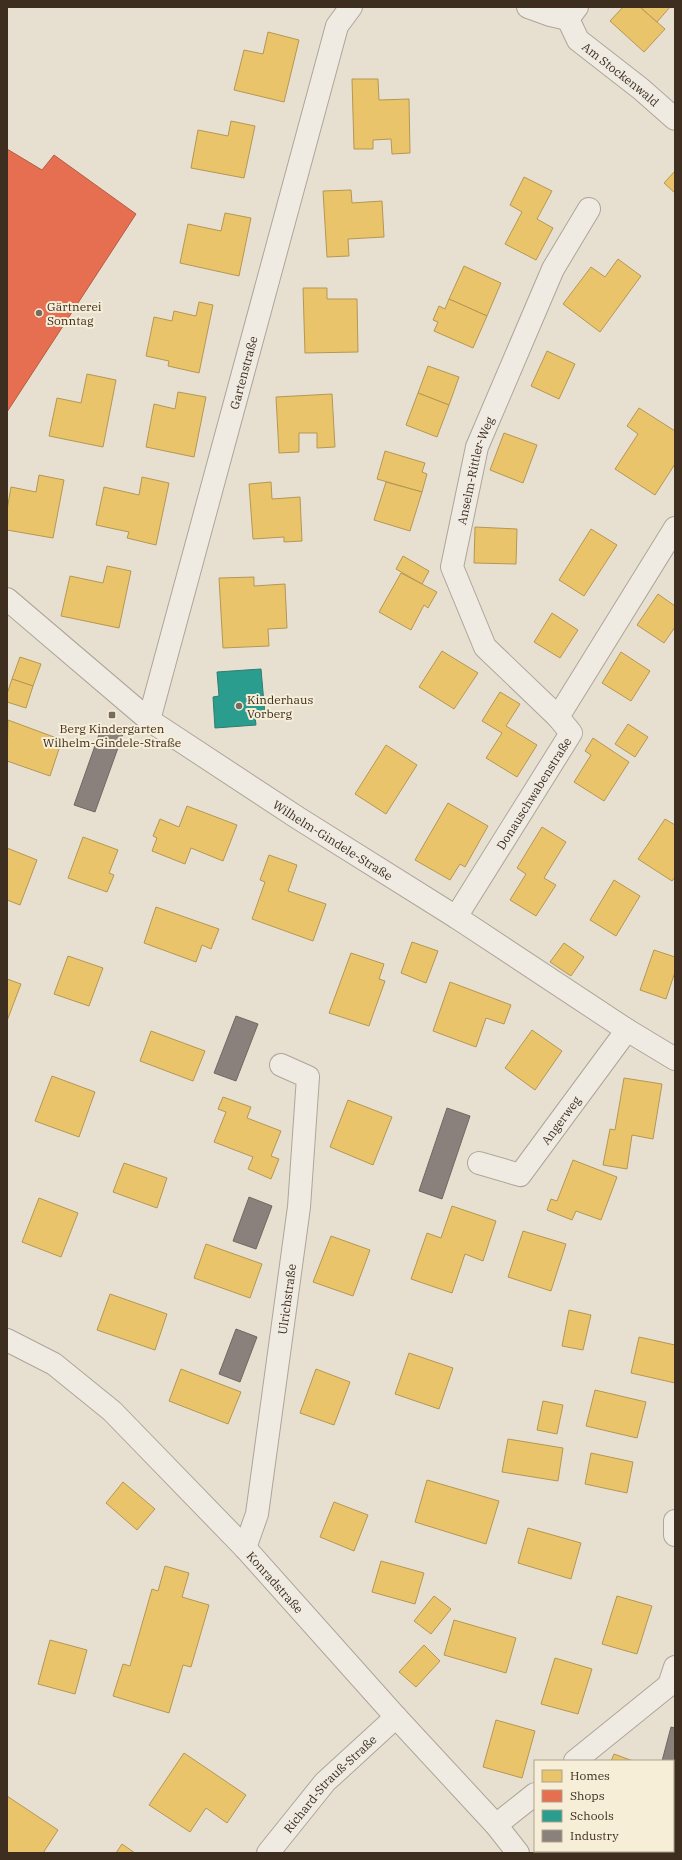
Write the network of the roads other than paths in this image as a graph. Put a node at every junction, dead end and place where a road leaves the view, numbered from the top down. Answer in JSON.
{"nodes":[{"id":1,"x":351,"y":7,"type":"edge"},
{"id":2,"x":528,"y":7,"type":"edge"},
{"id":3,"x":572,"y":13,"type":"edge"},
{"id":4,"x":675,"y":120,"type":"edge"},
{"id":5,"x":589,"y":209,"type":"dead end"},
{"id":6,"x":675,"y":528,"type":"edge"},
{"id":7,"x":7,"y":599,"type":"edge"},
{"id":8,"x":558,"y":717,"type":"junction"},
{"id":9,"x":149,"y":720,"type":"junction"},
{"id":10,"x":456,"y":917,"type":"junction"},
{"id":11,"x":626,"y":1030,"type":"junction"},
{"id":12,"x":675,"y":1059,"type":"edge"},
{"id":13,"x":281,"y":1065,"type":"dead end"},
{"id":14,"x":479,"y":1163,"type":"dead end"},
{"id":15,"x":7,"y":1340,"type":"edge"},
{"id":16,"x":675,"y":1521,"type":"edge"},
{"id":17,"x":675,"y":1535,"type":"edge"},
{"id":18,"x":245,"y":1548,"type":"junction"},
{"id":19,"x":675,"y":1668,"type":"edge"},
{"id":20,"x":396,"y":1717,"type":"junction"},
{"id":21,"x":576,"y":1760,"type":"edge"},
{"id":22,"x":534,"y":1795,"type":"edge"},
{"id":23,"x":496,"y":1825,"type":"junction"},
{"id":24,"x":268,"y":1853,"type":"edge"},
{"id":25,"x":518,"y":1853,"type":"edge"}],
"edges":[{"from":1,"to":9,"type":"street","name":"Gartenstraße"},
{"from":2,"to":3,"type":"street"},
{"from":3,"to":4,"type":"street","name":"Am Stockenwald"},
{"from":5,"to":8,"type":"street","name":"Anselm-Rittler-Weg"},
{"from":6,"to":8,"type":"street","name":"Donauschwabenstraße"},
{"from":7,"to":9,"type":"street","name":"Wilhelm-Gindele-Straße"},
{"from":8,"to":10,"type":"street","name":"Donauschwabenstraße"},
{"from":9,"to":10,"type":"street","name":"Wilhelm-Gindele-Straße"},
{"from":10,"to":11,"type":"street","name":"Wilhelm-Gindele-Straße"},
{"from":11,"to":12,"type":"street","name":"Wilhelm-Gindele-Straße"},
{"from":11,"to":14,"type":"street","name":"Angerweg"},
{"from":13,"to":18,"type":"street","name":"Ulrichstraße"},
{"from":15,"to":18,"type":"street","name":"Konradstraße"},
{"from":16,"to":17,"type":"street"},
{"from":18,"to":20,"type":"street","name":"Konradstraße"},
{"from":19,"to":21,"type":"street"},
{"from":20,"to":23,"type":"street","name":"Konradstraße"},
{"from":20,"to":24,"type":"street","name":"Richard-Strauß-Straße"},
{"from":22,"to":23,"type":"street"},
{"from":23,"to":25,"type":"street","name":"Konradstraße"}]}
